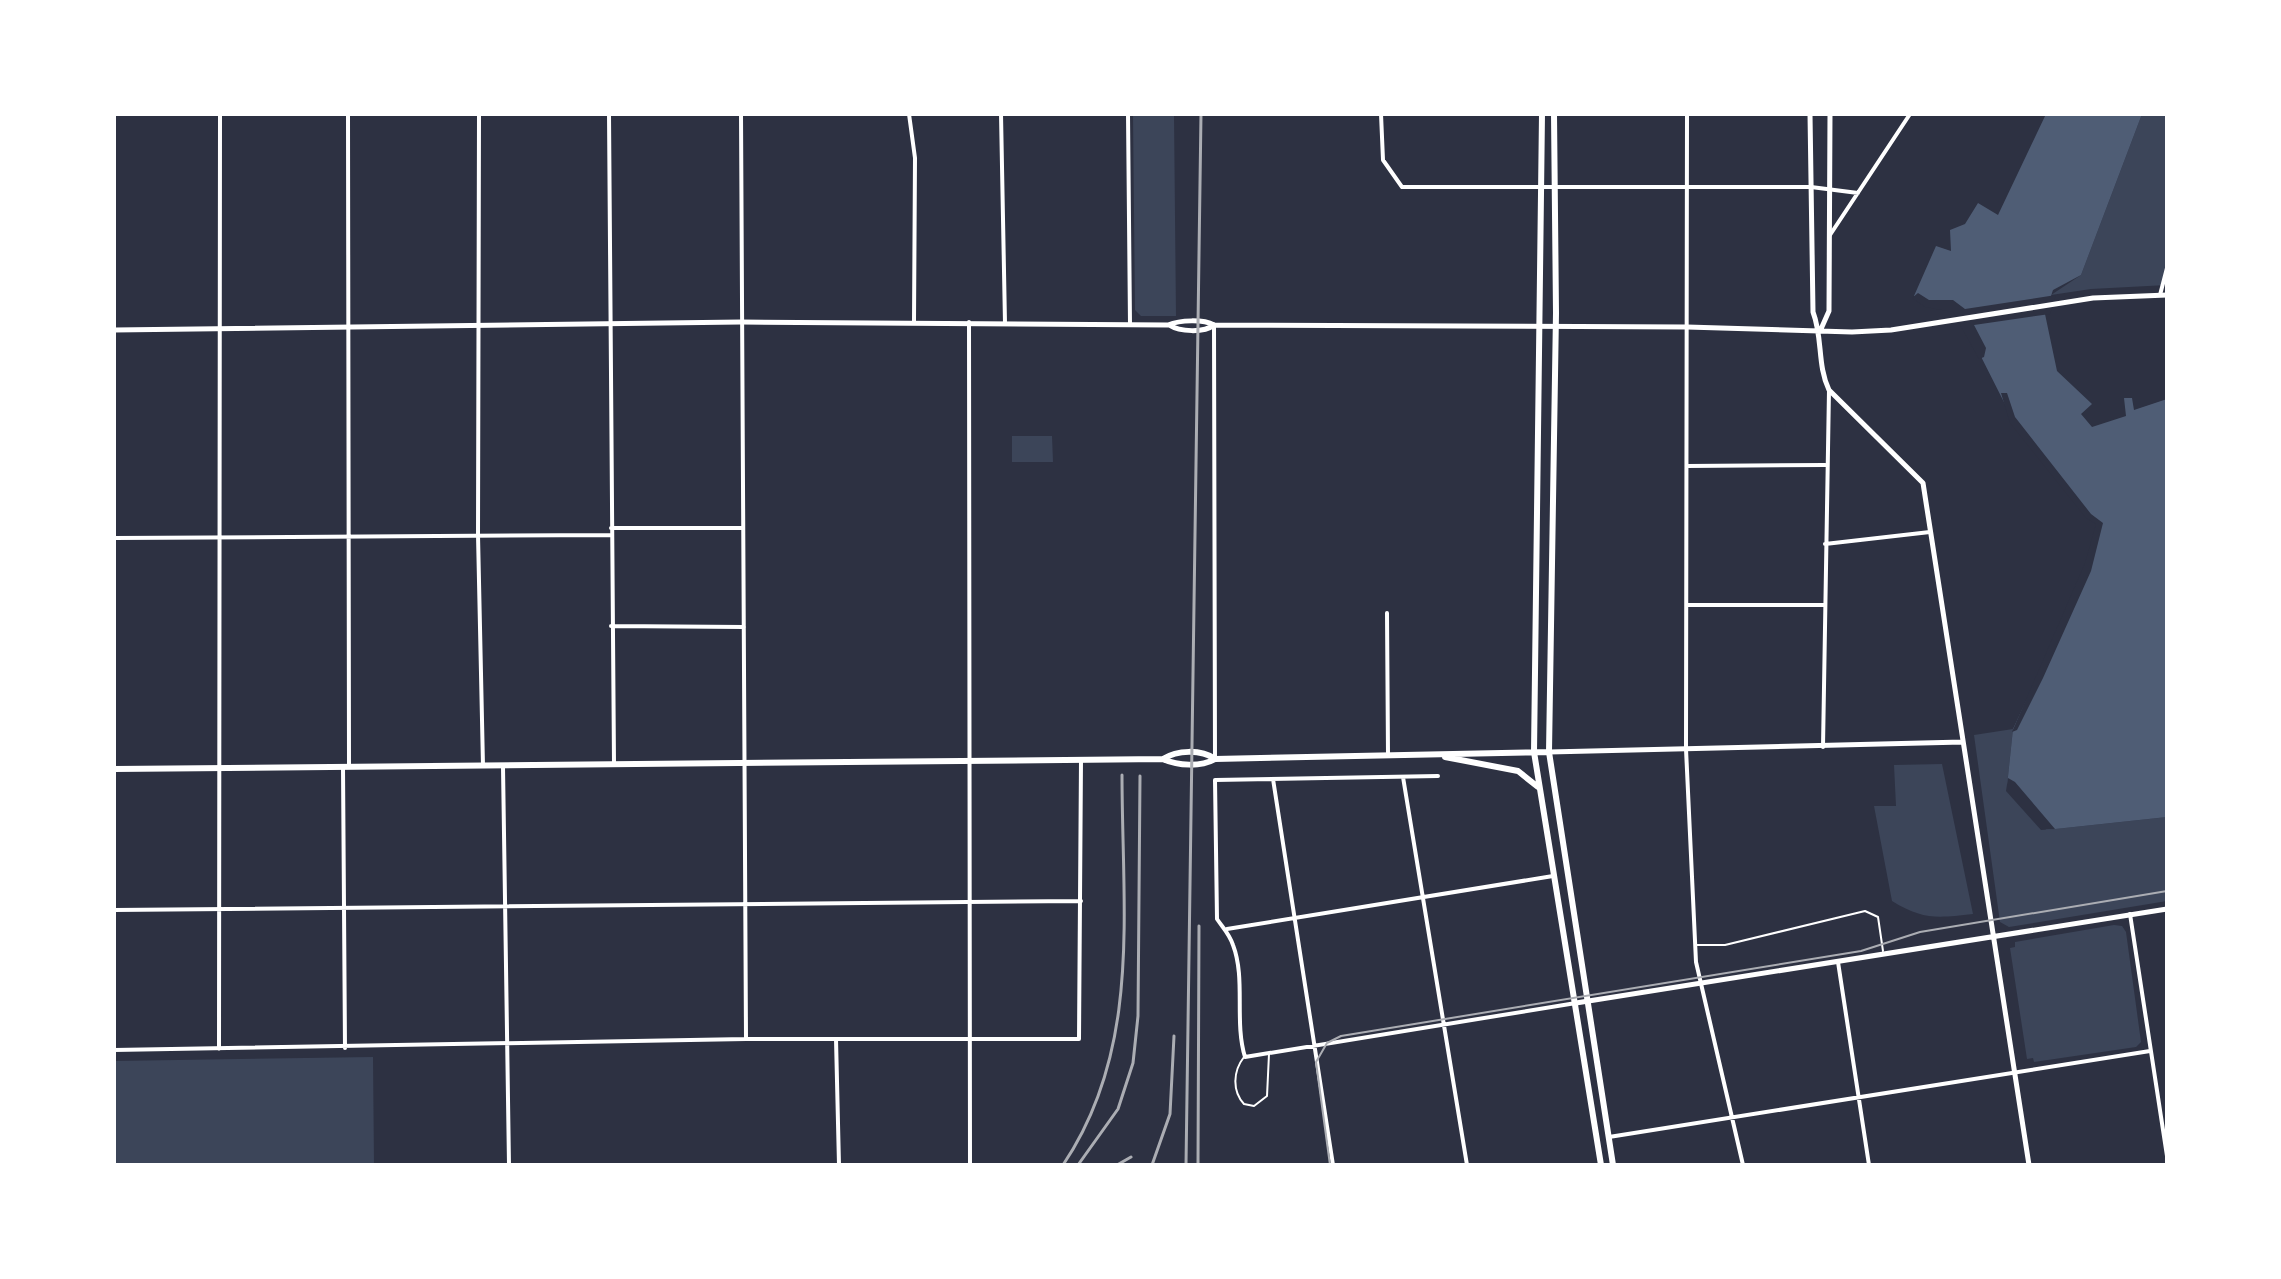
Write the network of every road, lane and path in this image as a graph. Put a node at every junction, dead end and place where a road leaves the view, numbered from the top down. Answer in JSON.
{"nodes":[{"id":1,"x":220,"y":114,"type":"edge"},
{"id":2,"x":348,"y":114,"type":"edge"},
{"id":3,"x":479,"y":114,"type":"edge"},
{"id":4,"x":609,"y":114,"type":"edge"},
{"id":5,"x":741,"y":114,"type":"edge"},
{"id":6,"x":909,"y":114,"type":"edge"},
{"id":7,"x":1001,"y":114,"type":"edge"},
{"id":8,"x":1128,"y":114,"type":"edge"},
{"id":9,"x":1381,"y":114,"type":"edge"},
{"id":10,"x":1542,"y":114,"type":"edge"},
{"id":11,"x":1554,"y":114,"type":"edge"},
{"id":12,"x":1687,"y":114,"type":"edge"},
{"id":13,"x":1810,"y":114,"type":"edge"},
{"id":14,"x":1830,"y":114,"type":"edge"},
{"id":15,"x":1910,"y":114,"type":"edge"},
{"id":16,"x":1687,"y":187,"type":"junction"},
{"id":17,"x":1811,"y":187,"type":"junction"},
{"id":18,"x":1830,"y":187,"type":"junction"},
{"id":19,"x":1541,"y":188,"type":"junction"},
{"id":20,"x":1553,"y":188,"type":"junction"},
{"id":21,"x":1858,"y":193,"type":"junction"},
{"id":22,"x":1830,"y":235,"type":"junction"},
{"id":23,"x":2167,"y":268,"type":"edge"},
{"id":24,"x":2164,"y":295,"type":"edge"},
{"id":25,"x":741,"y":322,"type":"junction"},
{"id":26,"x":914,"y":322,"type":"junction"},
{"id":27,"x":969,"y":322,"type":"junction"},
{"id":28,"x":610,"y":323,"type":"junction"},
{"id":29,"x":1005,"y":323,"type":"junction"},
{"id":30,"x":477,"y":324,"type":"junction"},
{"id":31,"x":1130,"y":325,"type":"junction"},
{"id":32,"x":1214,"y":325,"type":"junction"},
{"id":33,"x":347,"y":327,"type":"junction"},
{"id":34,"x":1541,"y":327,"type":"junction"},
{"id":35,"x":1556,"y":327,"type":"junction"},
{"id":36,"x":1687,"y":327,"type":"junction"},
{"id":37,"x":114,"y":330,"type":"edge"},
{"id":38,"x":221,"y":330,"type":"junction"},
{"id":39,"x":1820,"y":330,"type":"junction"},
{"id":40,"x":1829,"y":390,"type":"junction"},
{"id":41,"x":1825,"y":465,"type":"junction"},
{"id":42,"x":1687,"y":466,"type":"junction"},
{"id":43,"x":611,"y":528,"type":"junction"},
{"id":44,"x":743,"y":528,"type":"junction"},
{"id":45,"x":1932,"y":532,"type":"junction"},
{"id":46,"x":478,"y":535,"type":"junction"},
{"id":47,"x":611,"y":535,"type":"junction"},
{"id":48,"x":348,"y":536,"type":"junction"},
{"id":49,"x":219,"y":537,"type":"junction"},
{"id":50,"x":114,"y":538,"type":"edge"},
{"id":51,"x":1825,"y":544,"type":"junction"},
{"id":52,"x":1686,"y":605,"type":"junction"},
{"id":53,"x":1825,"y":605,"type":"junction"},
{"id":54,"x":1387,"y":613,"type":"dead end"},
{"id":55,"x":611,"y":626,"type":"junction"},
{"id":56,"x":744,"y":627,"type":"junction"},
{"id":57,"x":1963,"y":742,"type":"junction"},
{"id":58,"x":1823,"y":747,"type":"junction"},
{"id":59,"x":1686,"y":749,"type":"junction"},
{"id":60,"x":1534,"y":752,"type":"junction"},
{"id":61,"x":1549,"y":752,"type":"junction"},
{"id":62,"x":1388,"y":755,"type":"junction"},
{"id":63,"x":1434,"y":755,"type":"junction"},
{"id":64,"x":1215,"y":759,"type":"junction"},
{"id":65,"x":1081,"y":760,"type":"junction"},
{"id":66,"x":968,"y":761,"type":"junction"},
{"id":67,"x":747,"y":765,"type":"junction"},
{"id":68,"x":483,"y":766,"type":"junction"},
{"id":69,"x":614,"y":766,"type":"junction"},
{"id":70,"x":219,"y":767,"type":"junction"},
{"id":71,"x":346,"y":767,"type":"junction"},
{"id":72,"x":503,"y":767,"type":"junction"},
{"id":73,"x":114,"y":769,"type":"edge"},
{"id":74,"x":1438,"y":776,"type":"dead end"},
{"id":75,"x":1403,"y":777,"type":"junction"},
{"id":76,"x":1273,"y":779,"type":"junction"},
{"id":77,"x":1538,"y":787,"type":"junction"},
{"id":78,"x":1553,"y":876,"type":"junction"},
{"id":79,"x":1424,"y":898,"type":"junction"},
{"id":80,"x":968,"y":901,"type":"junction"},
{"id":81,"x":1081,"y":901,"type":"junction"},
{"id":82,"x":746,"y":904,"type":"junction"},
{"id":83,"x":505,"y":907,"type":"junction"},
{"id":84,"x":2167,"y":909,"type":"edge"},
{"id":85,"x":114,"y":910,"type":"edge"},
{"id":86,"x":217,"y":910,"type":"junction"},
{"id":87,"x":344,"y":910,"type":"junction"},
{"id":88,"x":2130,"y":914,"type":"junction"},
{"id":89,"x":1293,"y":918,"type":"junction"},
{"id":90,"x":1227,"y":929,"type":"junction"},
{"id":91,"x":1992,"y":937,"type":"junction"},
{"id":92,"x":1695,"y":945,"type":"junction"},
{"id":93,"x":1883,"y":954,"type":"junction"},
{"id":94,"x":1838,"y":961,"type":"junction"},
{"id":95,"x":1701,"y":982,"type":"junction"},
{"id":96,"x":1588,"y":1001,"type":"junction"},
{"id":97,"x":1576,"y":1003,"type":"junction"},
{"id":98,"x":1445,"y":1024,"type":"junction"},
{"id":99,"x":746,"y":1039,"type":"junction"},
{"id":100,"x":836,"y":1039,"type":"junction"},
{"id":101,"x":969,"y":1039,"type":"junction"},
{"id":102,"x":507,"y":1045,"type":"junction"},
{"id":103,"x":1315,"y":1045,"type":"junction"},
{"id":104,"x":345,"y":1048,"type":"junction"},
{"id":105,"x":219,"y":1049,"type":"junction"},
{"id":106,"x":114,"y":1050,"type":"edge"},
{"id":107,"x":2150,"y":1051,"type":"junction"},
{"id":108,"x":1269,"y":1053,"type":"junction"},
{"id":109,"x":1245,"y":1057,"type":"junction"},
{"id":110,"x":2015,"y":1073,"type":"junction"},
{"id":111,"x":1858,"y":1097,"type":"junction"},
{"id":112,"x":1734,"y":1117,"type":"junction"},
{"id":113,"x":1609,"y":1137,"type":"junction"},
{"id":114,"x":2167,"y":1156,"type":"edge"},
{"id":115,"x":509,"y":1165,"type":"edge"},
{"id":116,"x":839,"y":1165,"type":"edge"},
{"id":117,"x":970,"y":1165,"type":"edge"},
{"id":118,"x":1333,"y":1165,"type":"edge"},
{"id":119,"x":1467,"y":1165,"type":"edge"},
{"id":120,"x":1601,"y":1165,"type":"edge"},
{"id":121,"x":1613,"y":1165,"type":"edge"},
{"id":122,"x":1743,"y":1165,"type":"edge"},
{"id":123,"x":1869,"y":1165,"type":"edge"},
{"id":124,"x":2029,"y":1165,"type":"edge"}],
"edges":[{"from":1,"to":38,"type":"street"},
{"from":2,"to":33,"type":"street"},
{"from":3,"to":30,"type":"street"},
{"from":4,"to":28,"type":"street"},
{"from":5,"to":25,"type":"street"},
{"from":6,"to":26,"type":"street"},
{"from":7,"to":29,"type":"street"},
{"from":8,"to":31,"type":"street"},
{"from":9,"to":19,"type":"street"},
{"from":10,"to":19,"type":"main road"},
{"from":11,"to":20,"type":"main road"},
{"from":12,"to":16,"type":"street"},
{"from":13,"to":17,"type":"street"},
{"from":14,"to":18,"type":"street"},
{"from":15,"to":21,"type":"street"},
{"from":16,"to":17,"type":"street"},
{"from":16,"to":20,"type":"street"},
{"from":16,"to":36,"type":"street"},
{"from":17,"to":18,"type":"street"},
{"from":17,"to":39,"type":"street"},
{"from":18,"to":21,"type":"street"},
{"from":18,"to":22,"type":"street"},
{"from":19,"to":20,"type":"street"},
{"from":19,"to":34,"type":"main road"},
{"from":20,"to":35,"type":"main road"},
{"from":21,"to":22,"type":"street"},
{"from":22,"to":39,"type":"street"},
{"from":23,"to":24,"type":"street"},
{"from":24,"to":39,"type":"street"},
{"from":25,"to":26,"type":"street"},
{"from":25,"to":28,"type":"street"},
{"from":25,"to":44,"type":"street"},
{"from":26,"to":27,"type":"street"},
{"from":27,"to":29,"type":"street"},
{"from":27,"to":66,"type":"street"},
{"from":28,"to":30,"type":"street"},
{"from":28,"to":43,"type":"street"},
{"from":29,"to":31,"type":"street"},
{"from":30,"to":33,"type":"street"},
{"from":30,"to":46,"type":"street"},
{"from":31,"to":32,"type":"street"},
{"from":32,"to":34,"type":"street"},
{"from":32,"to":64,"type":"street"},
{"from":33,"to":38,"type":"street"},
{"from":33,"to":48,"type":"street"},
{"from":34,"to":35,"type":"street"},
{"from":34,"to":60,"type":"main road"},
{"from":35,"to":36,"type":"street"},
{"from":35,"to":61,"type":"main road"},
{"from":36,"to":39,"type":"street"},
{"from":36,"to":42,"type":"street"},
{"from":37,"to":38,"type":"street"},
{"from":38,"to":49,"type":"street"},
{"from":39,"to":40,"type":"street"},
{"from":40,"to":41,"type":"street"},
{"from":40,"to":45,"type":"street"},
{"from":41,"to":42,"type":"street"},
{"from":41,"to":51,"type":"street"},
{"from":42,"to":52,"type":"street"},
{"from":43,"to":44,"type":"street"},
{"from":43,"to":47,"type":"street"},
{"from":44,"to":56,"type":"street"},
{"from":45,"to":51,"type":"street"},
{"from":45,"to":57,"type":"street"},
{"from":46,"to":47,"type":"street"},
{"from":46,"to":48,"type":"street"},
{"from":46,"to":68,"type":"street"},
{"from":47,"to":55,"type":"street"},
{"from":48,"to":49,"type":"street"},
{"from":48,"to":71,"type":"street"},
{"from":49,"to":50,"type":"street"},
{"from":49,"to":70,"type":"street"},
{"from":51,"to":53,"type":"street"},
{"from":52,"to":53,"type":"street"},
{"from":52,"to":59,"type":"street"},
{"from":53,"to":58,"type":"street"},
{"from":54,"to":62,"type":"street"},
{"from":55,"to":56,"type":"street"},
{"from":55,"to":69,"type":"street"},
{"from":56,"to":67,"type":"street"},
{"from":57,"to":58,"type":"street"},
{"from":57,"to":91,"type":"street"},
{"from":58,"to":59,"type":"street"},
{"from":59,"to":61,"type":"street"},
{"from":59,"to":92,"type":"street"},
{"from":60,"to":61,"type":"main road"},
{"from":60,"to":63,"type":"main road"},
{"from":60,"to":77,"type":"main road"},
{"from":61,"to":96,"type":"main road"},
{"from":62,"to":63,"type":"main road"},
{"from":62,"to":64,"type":"main road"},
{"from":63,"to":77,"type":"main road"},
{"from":64,"to":65,"type":"main road"},
{"from":65,"to":66,"type":"main road"},
{"from":65,"to":81,"type":"street"},
{"from":66,"to":67,"type":"main road"},
{"from":66,"to":80,"type":"street"},
{"from":67,"to":69,"type":"main road"},
{"from":67,"to":82,"type":"street"},
{"from":68,"to":71,"type":"main road"},
{"from":68,"to":72,"type":"main road"},
{"from":69,"to":72,"type":"main road"},
{"from":70,"to":71,"type":"main road"},
{"from":70,"to":73,"type":"main road"},
{"from":70,"to":86,"type":"street"},
{"from":71,"to":87,"type":"street"},
{"from":72,"to":83,"type":"street"},
{"from":74,"to":75,"type":"street"},
{"from":75,"to":76,"type":"street"},
{"from":75,"to":79,"type":"street"},
{"from":76,"to":89,"type":"street"},
{"from":76,"to":90,"type":"street"},
{"from":77,"to":78,"type":"main road"},
{"from":78,"to":79,"type":"street"},
{"from":78,"to":97,"type":"main road"},
{"from":79,"to":89,"type":"street"},
{"from":79,"to":98,"type":"street"},
{"from":80,"to":81,"type":"street"},
{"from":80,"to":82,"type":"street"},
{"from":80,"to":101,"type":"street"},
{"from":81,"to":101,"type":"street"},
{"from":82,"to":83,"type":"street"},
{"from":82,"to":99,"type":"street"},
{"from":83,"to":87,"type":"street"},
{"from":83,"to":102,"type":"street"},
{"from":84,"to":88,"type":"street"},
{"from":85,"to":86,"type":"street"},
{"from":86,"to":87,"type":"street"},
{"from":86,"to":105,"type":"street"},
{"from":87,"to":104,"type":"street"},
{"from":88,"to":91,"type":"street"},
{"from":88,"to":107,"type":"street"},
{"from":89,"to":90,"type":"street"},
{"from":89,"to":103,"type":"street"},
{"from":90,"to":109,"type":"street"},
{"from":91,"to":93,"type":"street"},
{"from":91,"to":110,"type":"street"},
{"from":92,"to":93,"type":"lane"},
{"from":92,"to":95,"type":"street"},
{"from":93,"to":94,"type":"street"},
{"from":94,"to":95,"type":"street"},
{"from":94,"to":111,"type":"street"},
{"from":95,"to":96,"type":"street"},
{"from":95,"to":112,"type":"street"},
{"from":96,"to":97,"type":"street"},
{"from":96,"to":113,"type":"main road"},
{"from":97,"to":98,"type":"street"},
{"from":97,"to":120,"type":"main road"},
{"from":98,"to":103,"type":"street"},
{"from":98,"to":119,"type":"street"},
{"from":99,"to":100,"type":"street"},
{"from":99,"to":102,"type":"street"},
{"from":100,"to":101,"type":"street"},
{"from":100,"to":116,"type":"street"},
{"from":101,"to":117,"type":"street"},
{"from":102,"to":104,"type":"street"},
{"from":102,"to":115,"type":"street"},
{"from":103,"to":108,"type":"street"},
{"from":103,"to":118,"type":"street"},
{"from":104,"to":105,"type":"street"},
{"from":105,"to":106,"type":"street"},
{"from":107,"to":110,"type":"street"},
{"from":107,"to":114,"type":"street"},
{"from":108,"to":109,"type":"street"},
{"from":108,"to":109,"type":"lane"},
{"from":110,"to":111,"type":"street"},
{"from":110,"to":124,"type":"street"},
{"from":111,"to":112,"type":"street"},
{"from":111,"to":123,"type":"street"},
{"from":112,"to":113,"type":"street"},
{"from":112,"to":122,"type":"street"},
{"from":113,"to":121,"type":"main road"}]}
